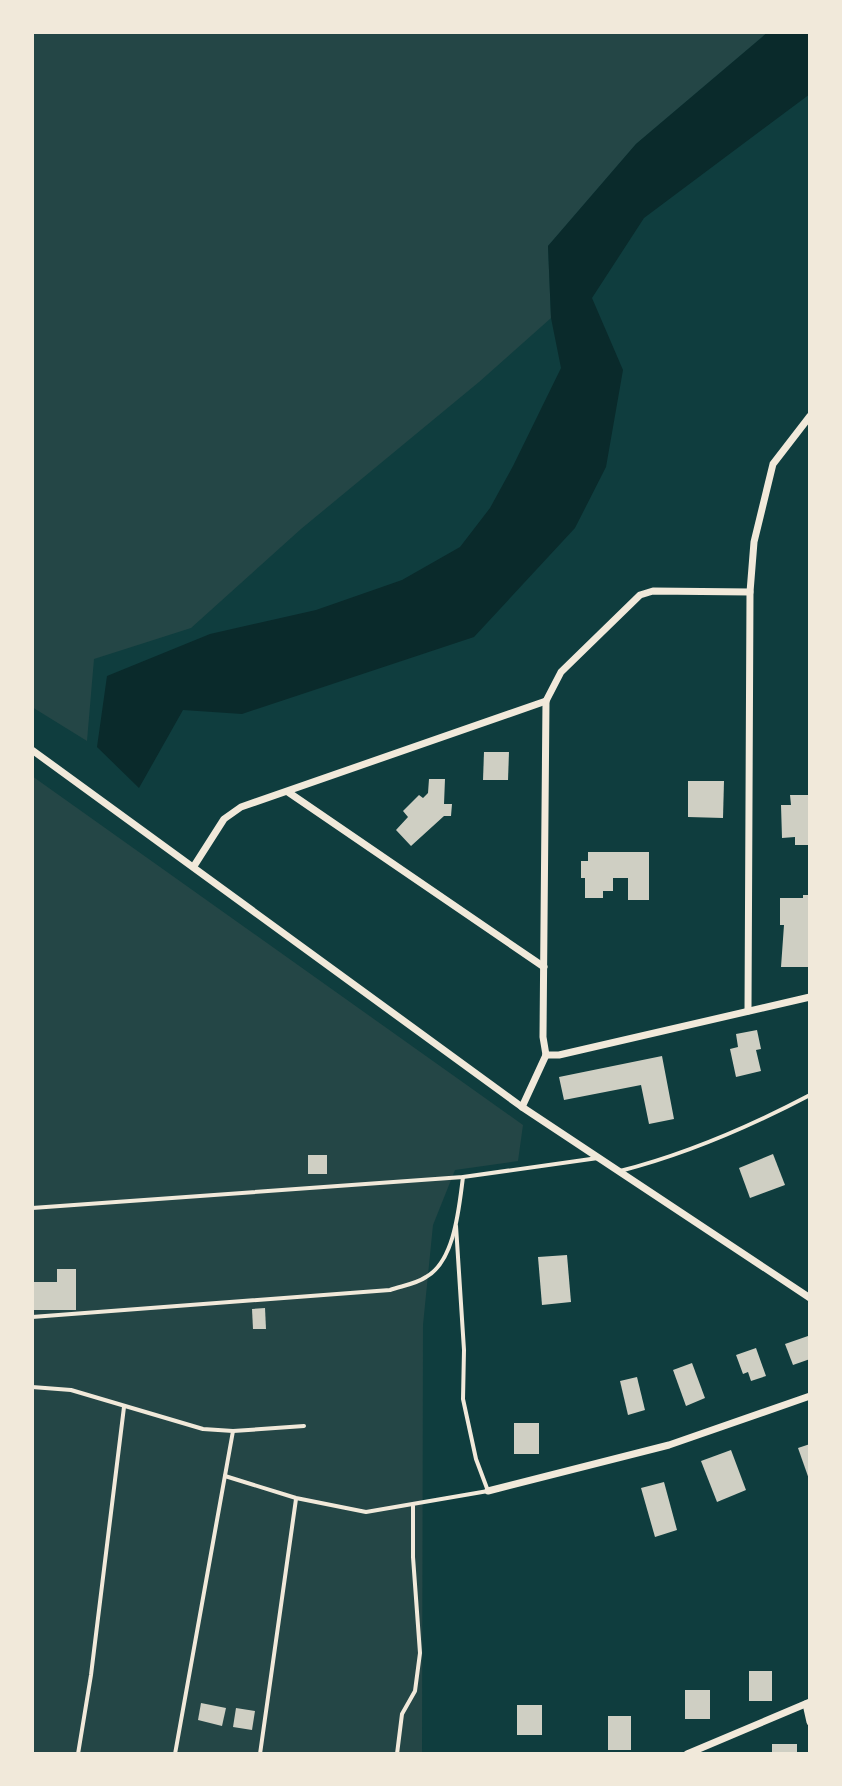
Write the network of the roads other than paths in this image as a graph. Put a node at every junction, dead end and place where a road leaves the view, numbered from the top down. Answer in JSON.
{"nodes":[{"id":1,"x":810,"y":416,"type":"edge"},
{"id":2,"x":750,"y":592,"type":"junction"},
{"id":3,"x":546,"y":701,"type":"junction"},
{"id":4,"x":32,"y":750,"type":"edge"},
{"id":5,"x":288,"y":792,"type":"junction"},
{"id":6,"x":194,"y":866,"type":"junction"},
{"id":7,"x":544,"y":967,"type":"junction"},
{"id":8,"x":810,"y":997,"type":"edge"},
{"id":9,"x":748,"y":1011,"type":"junction"},
{"id":10,"x":546,"y":1055,"type":"junction"},
{"id":11,"x":810,"y":1095,"type":"edge"},
{"id":12,"x":522,"y":1107,"type":"junction"},
{"id":13,"x":598,"y":1158,"type":"junction"},
{"id":14,"x":618,"y":1171,"type":"junction"},
{"id":15,"x":463,"y":1177,"type":"junction"},
{"id":16,"x":32,"y":1208,"type":"edge"},
{"id":17,"x":456,"y":1226,"type":"junction"},
{"id":18,"x":810,"y":1298,"type":"edge"},
{"id":19,"x":32,"y":1317,"type":"edge"},
{"id":20,"x":32,"y":1387,"type":"edge"},
{"id":21,"x":810,"y":1396,"type":"edge"},
{"id":22,"x":124,"y":1407,"type":"junction"},
{"id":23,"x":304,"y":1426,"type":"dead end"},
{"id":24,"x":233,"y":1431,"type":"junction"},
{"id":25,"x":225,"y":1476,"type":"junction"},
{"id":26,"x":488,"y":1491,"type":"junction"},
{"id":27,"x":296,"y":1498,"type":"junction"},
{"id":28,"x":413,"y":1506,"type":"junction"},
{"id":29,"x":808,"y":1703,"type":"edge"},
{"id":30,"x":810,"y":1722,"type":"edge"},
{"id":31,"x":78,"y":1754,"type":"edge"},
{"id":32,"x":175,"y":1754,"type":"edge"},
{"id":33,"x":260,"y":1754,"type":"edge"},
{"id":34,"x":397,"y":1754,"type":"edge"},
{"id":35,"x":687,"y":1754,"type":"edge"}],
"edges":[{"from":1,"to":2,"type":"street"},
{"from":2,"to":3,"type":"street"},
{"from":2,"to":9,"type":"street"},
{"from":3,"to":5,"type":"street"},
{"from":3,"to":7,"type":"street"},
{"from":4,"to":6,"type":"street"},
{"from":5,"to":6,"type":"street"},
{"from":5,"to":7,"type":"street"},
{"from":6,"to":12,"type":"street"},
{"from":7,"to":10,"type":"street"},
{"from":8,"to":9,"type":"street"},
{"from":9,"to":10,"type":"street"},
{"from":10,"to":12,"type":"street"},
{"from":11,"to":14,"type":"lane"},
{"from":12,"to":13,"type":"street"},
{"from":13,"to":14,"type":"street"},
{"from":13,"to":15,"type":"lane"},
{"from":14,"to":18,"type":"street"},
{"from":15,"to":16,"type":"lane"},
{"from":15,"to":17,"type":"lane"},
{"from":17,"to":19,"type":"lane"},
{"from":17,"to":26,"type":"lane"},
{"from":20,"to":22,"type":"lane"},
{"from":21,"to":26,"type":"street"},
{"from":22,"to":24,"type":"lane"},
{"from":22,"to":31,"type":"lane"},
{"from":23,"to":24,"type":"lane"},
{"from":24,"to":25,"type":"lane"},
{"from":25,"to":27,"type":"lane"},
{"from":25,"to":32,"type":"lane"},
{"from":26,"to":28,"type":"lane"},
{"from":27,"to":28,"type":"lane"},
{"from":27,"to":33,"type":"lane"},
{"from":28,"to":34,"type":"lane"},
{"from":29,"to":30,"type":"street"},
{"from":29,"to":35,"type":"street"}]}
